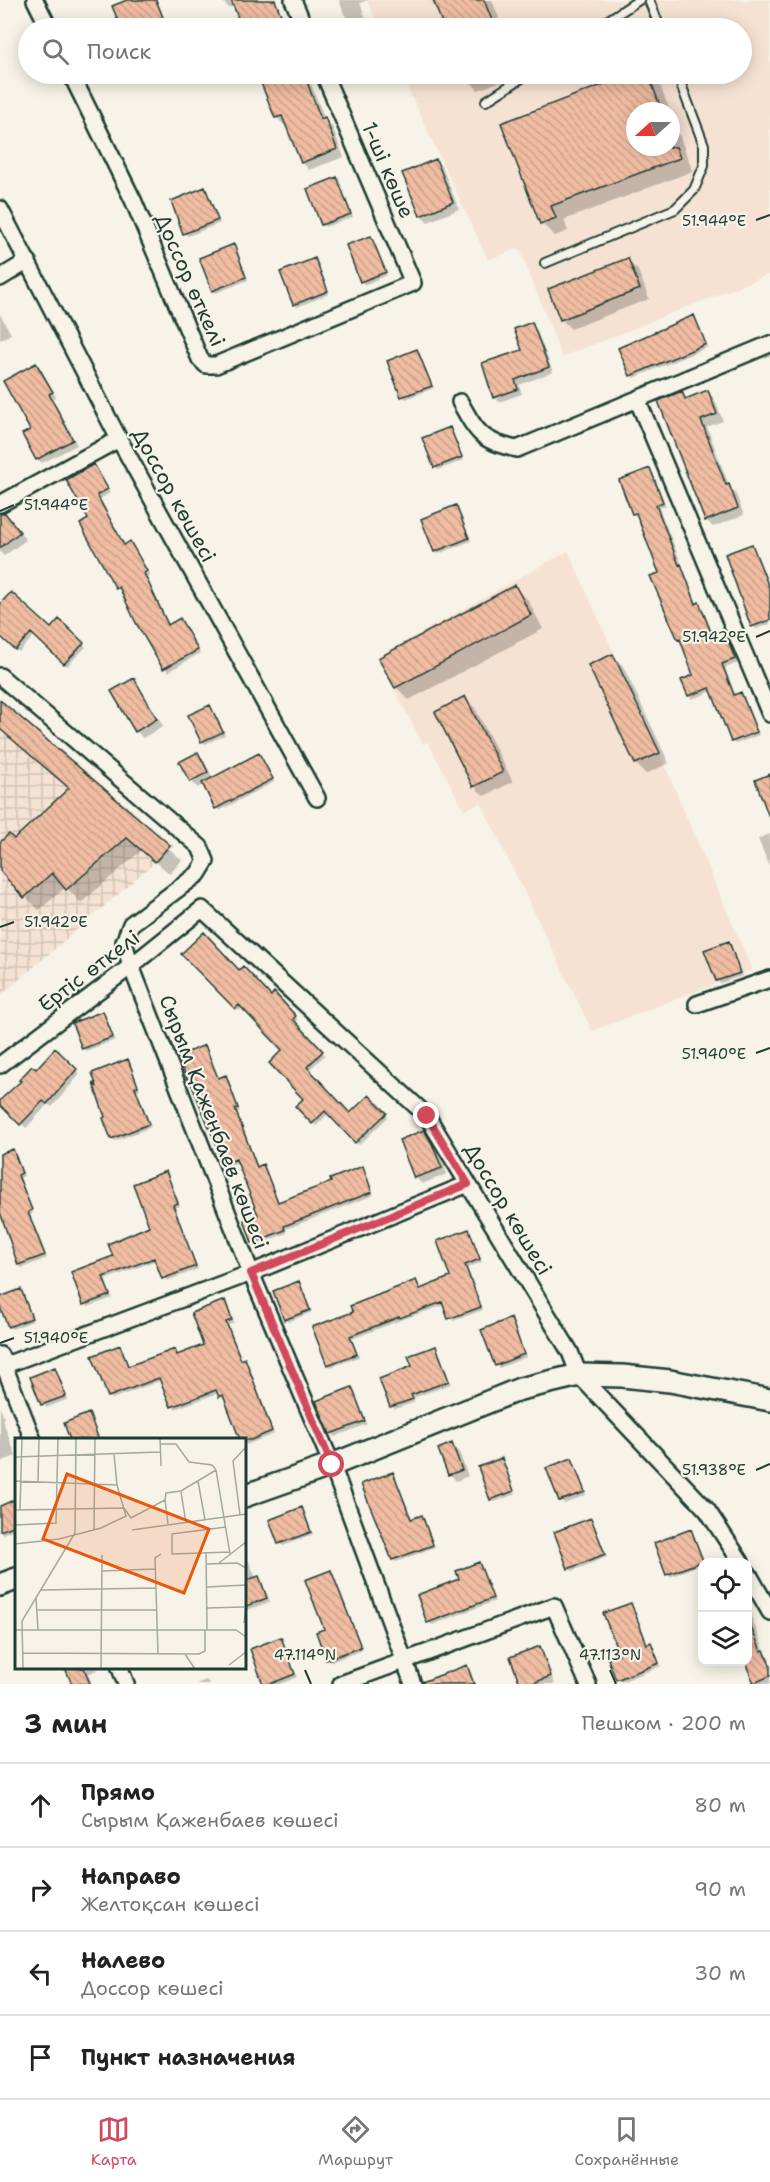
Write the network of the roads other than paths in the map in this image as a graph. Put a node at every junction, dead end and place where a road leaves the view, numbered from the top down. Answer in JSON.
{"nodes":[{"id":1,"x":34,"y":0,"type":"edge"},
{"id":2,"x":293,"y":0,"type":"edge"},
{"id":3,"x":639,"y":0,"type":"edge"},
{"id":4,"x":649,"y":0,"type":"edge"},
{"id":5,"x":43,"y":18,"type":"edge"},
{"id":6,"x":301,"y":18,"type":"edge"},
{"id":7,"x":611,"y":18,"type":"edge"},
{"id":8,"x":656,"y":18,"type":"edge"},
{"id":9,"x":76,"y":84,"type":"edge"},
{"id":10,"x":328,"y":84,"type":"edge"},
{"id":11,"x":512,"y":84,"type":"edge"},
{"id":12,"x":681,"y":84,"type":"edge"},
{"id":13,"x":486,"y":101,"type":"dead end"},
{"id":14,"x":0,"y":209,"type":"edge"},
{"id":15,"x":28,"y":261,"type":"junction"},
{"id":16,"x":545,"y":263,"type":"dead end"},
{"id":17,"x":0,"y":278,"type":"edge"},
{"id":18,"x":413,"y":283,"type":"joint"},
{"id":19,"x":770,"y":344,"type":"edge"},
{"id":20,"x":638,"y":401,"type":"junction"},
{"id":21,"x":460,"y":402,"type":"dead end"},
{"id":22,"x":119,"y":439,"type":"junction"},
{"id":23,"x":0,"y":504,"type":"edge"},
{"id":24,"x":0,"y":676,"type":"edge"},
{"id":25,"x":770,"y":714,"type":"edge"},
{"id":26,"x":317,"y":798,"type":"dead end"},
{"id":27,"x":202,"y":909,"type":"joint"},
{"id":28,"x":131,"y":966,"type":"junction"},
{"id":29,"x":770,"y":979,"type":"edge"},
{"id":30,"x":697,"y":1004,"type":"dead end"},
{"id":31,"x":0,"y":1065,"type":"edge"},
{"id":32,"x":468,"y":1184,"type":"junction"},
{"id":33,"x":251,"y":1273,"type":"junction"},
{"id":34,"x":1,"y":1363,"type":"edge"},
{"id":35,"x":579,"y":1375,"type":"junction"},
{"id":36,"x":770,"y":1400,"type":"edge"},
{"id":37,"x":32,"y":1438,"type":"edge"},
{"id":38,"x":332,"y":1465,"type":"junction"},
{"id":39,"x":246,"y":1495,"type":"edge"},
{"id":40,"x":738,"y":1558,"type":"edge"},
{"id":41,"x":15,"y":1579,"type":"edge"},
{"id":42,"x":752,"y":1581,"type":"edge"},
{"id":43,"x":0,"y":1585,"type":"edge"},
{"id":44,"x":770,"y":1612,"type":"edge"},
{"id":45,"x":403,"y":1661,"type":"junction"},
{"id":46,"x":120,"y":1669,"type":"edge"},
{"id":47,"x":126,"y":1684,"type":"edge"},
{"id":48,"x":341,"y":1684,"type":"edge"},
{"id":49,"x":413,"y":1684,"type":"edge"},
{"id":50,"x":588,"y":1684,"type":"edge"}],
"edges":[{"from":1,"to":5,"type":"street"},
{"from":2,"to":6,"type":"street"},
{"from":3,"to":7,"type":"lane"},
{"from":4,"to":8,"type":"lane"},
{"from":9,"to":18,"type":"street","name":"Доссор өткелі"},
{"from":10,"to":18,"type":"street","name":"1-ші көше"},
{"from":11,"to":13,"type":"lane"},
{"from":12,"to":16,"type":"lane"},
{"from":14,"to":15,"type":"street","name":"Доссор көшесі"},
{"from":15,"to":17,"type":"street"},
{"from":15,"to":22,"type":"street","name":"Доссор көшесі"},
{"from":19,"to":20,"type":"street"},
{"from":20,"to":21,"type":"street"},
{"from":20,"to":25,"type":"street"},
{"from":22,"to":23,"type":"street"},
{"from":22,"to":26,"type":"street","name":"Доссор көшесі"},
{"from":24,"to":28,"type":"street","name":"Сырым Қаженбаев көшесі"},
{"from":27,"to":28,"type":"street","name":"Ертіс өткелі"},
{"from":27,"to":32,"type":"street","name":"Доссор көшесі"},
{"from":28,"to":31,"type":"street","name":"Ертіс өткелі"},
{"from":28,"to":33,"type":"street","name":"Сырым Қаженбаев көшесі"},
{"from":29,"to":30,"type":"street"},
{"from":32,"to":33,"type":"street"},
{"from":32,"to":35,"type":"street","name":"Доссор көшесі"},
{"from":33,"to":34,"type":"street"},
{"from":33,"to":38,"type":"street","name":"Сырым Қаженбаев көшесі"},
{"from":34,"to":37,"type":"street"},
{"from":35,"to":36,"type":"main road"},
{"from":35,"to":38,"type":"main road"},
{"from":35,"to":40,"type":"street","name":"Доссор көшесі"},
{"from":38,"to":39,"type":"main road"},
{"from":38,"to":45,"type":"street","name":"Сырым Қаженбаев көшесі"},
{"from":41,"to":43,"type":"main road"},
{"from":42,"to":44,"type":"street"},
{"from":45,"to":48,"type":"street"},
{"from":45,"to":49,"type":"street","name":"Сырым Қаженбаев көшесі"},
{"from":45,"to":50,"type":"street"},
{"from":46,"to":47,"type":"street"}]}
